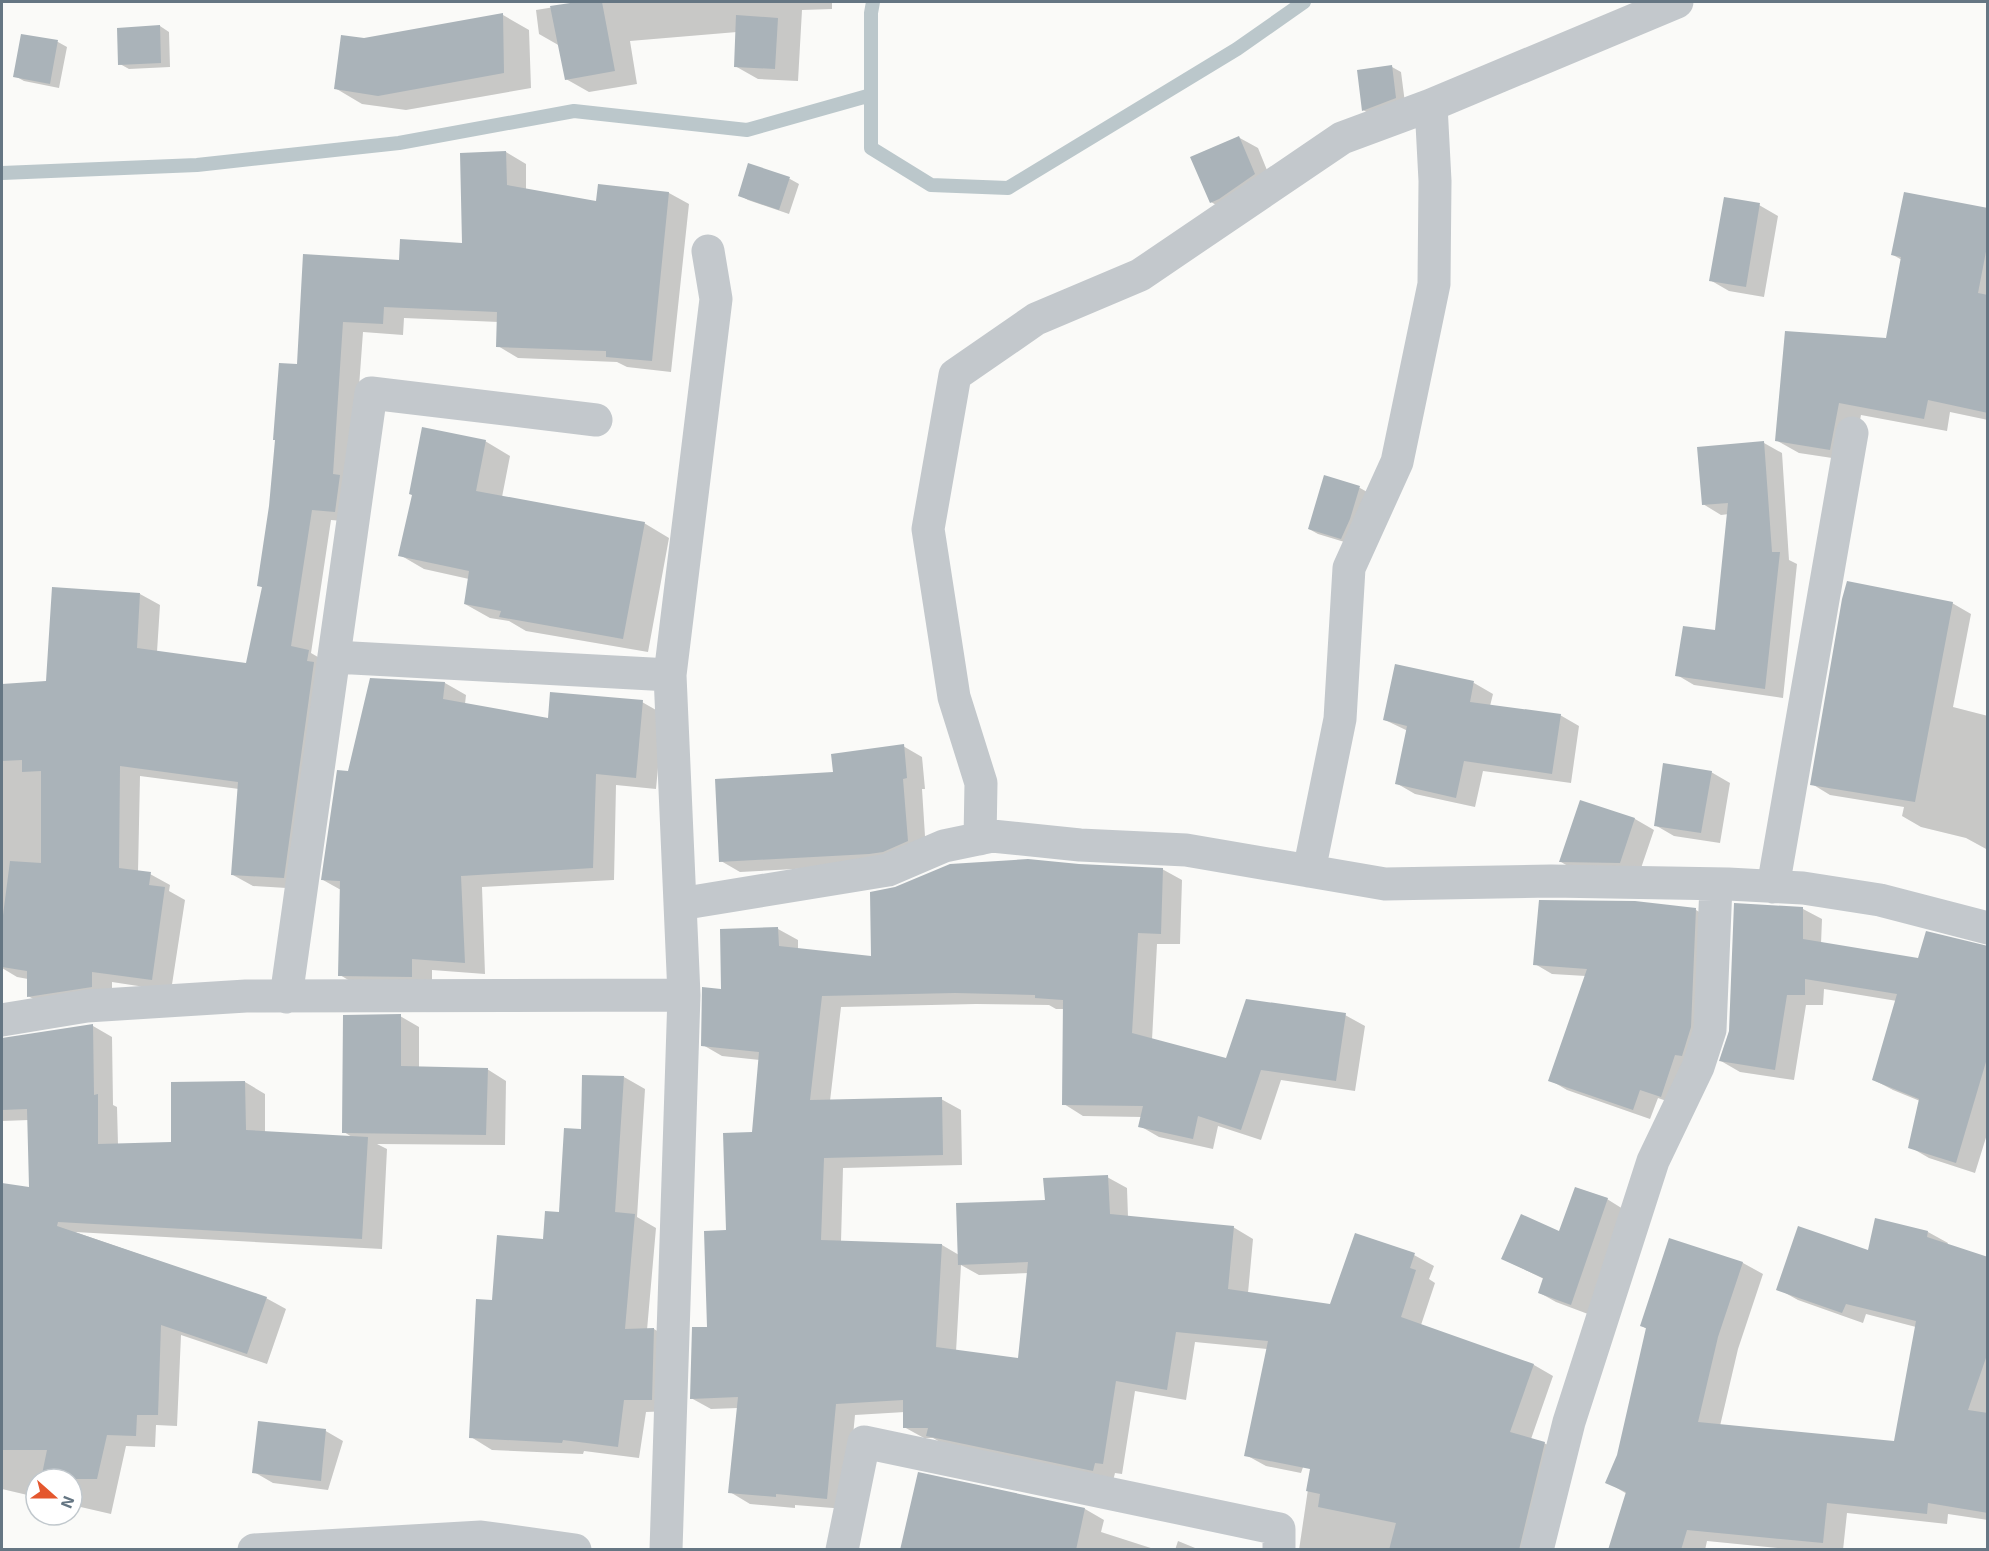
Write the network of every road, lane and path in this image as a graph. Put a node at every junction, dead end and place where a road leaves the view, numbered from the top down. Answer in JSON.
{"nodes":[{"id":1,"x":1677,"y":2,"type":"edge"},
{"id":2,"x":1431,"y":105,"type":"junction"},
{"id":3,"x":708,"y":251,"type":"dead end"},
{"id":4,"x":596,"y":420,"type":"dead end"},
{"id":5,"x":1852,"y":433,"type":"dead end"},
{"id":6,"x":333,"y":657,"type":"junction"},
{"id":7,"x":670,"y":675,"type":"junction"},
{"id":8,"x":980,"y":839,"type":"junction"},
{"id":9,"x":1309,"y":871,"type":"junction"},
{"id":10,"x":1716,"y":885,"type":"junction"},
{"id":11,"x":1773,"y":887,"type":"junction"},
{"id":12,"x":681,"y":904,"type":"junction"},
{"id":13,"x":1988,"y":928,"type":"edge"},
{"id":14,"x":684,"y":994,"type":"junction"},
{"id":15,"x":285,"y":997,"type":"junction"},
{"id":16,"x":2,"y":1020,"type":"edge"},
{"id":17,"x":479,"y":1543,"type":"edge"},
{"id":18,"x":254,"y":1550,"type":"edge"},
{"id":19,"x":575,"y":1550,"type":"edge"},
{"id":20,"x":666,"y":1550,"type":"edge"},
{"id":21,"x":842,"y":1550,"type":"edge"},
{"id":22,"x":1279,"y":1550,"type":"edge"},
{"id":23,"x":1537,"y":1550,"type":"edge"}],
"edges":[{"from":1,"to":2,"type":"street"},
{"from":2,"to":8,"type":"street"},
{"from":2,"to":9,"type":"street"},
{"from":3,"to":7,"type":"street"},
{"from":4,"to":6,"type":"street"},
{"from":5,"to":11,"type":"street"},
{"from":6,"to":7,"type":"street"},
{"from":6,"to":15,"type":"street"},
{"from":7,"to":12,"type":"street"},
{"from":8,"to":9,"type":"street"},
{"from":8,"to":12,"type":"street"},
{"from":9,"to":10,"type":"street"},
{"from":10,"to":11,"type":"street"},
{"from":10,"to":23,"type":"street"},
{"from":11,"to":13,"type":"street"},
{"from":12,"to":14,"type":"street"},
{"from":14,"to":15,"type":"street"},
{"from":14,"to":20,"type":"street"},
{"from":15,"to":16,"type":"street"},
{"from":17,"to":18,"type":"street"},
{"from":17,"to":19,"type":"street"},
{"from":21,"to":22,"type":"street"}]}
